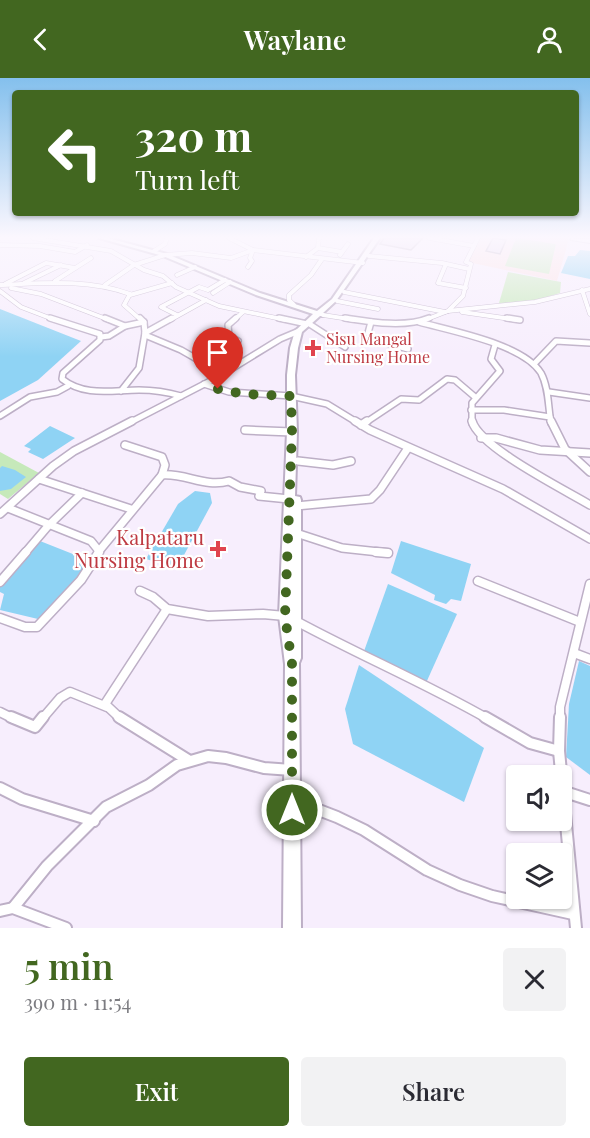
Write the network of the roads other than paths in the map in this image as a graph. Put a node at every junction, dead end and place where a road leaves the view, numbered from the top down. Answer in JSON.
{"nodes":[{"id":1,"x":19,"y":278,"type":"edge"},
{"id":2,"x":33,"y":278,"type":"edge"},
{"id":3,"x":60,"y":278,"type":"edge"},
{"id":4,"x":116,"y":278,"type":"edge"},
{"id":5,"x":164,"y":278,"type":"edge"},
{"id":6,"x":220,"y":278,"type":"edge"},
{"id":7,"x":308,"y":278,"type":"edge"},
{"id":8,"x":351,"y":278,"type":"edge"},
{"id":9,"x":353,"y":278,"type":"edge"},
{"id":10,"x":440,"y":278,"type":"edge"},
{"id":11,"x":468,"y":278,"type":"edge"},
{"id":12,"x":228,"y":281,"type":"junction"},
{"id":13,"x":53,"y":282,"type":"junction"},
{"id":14,"x":172,"y":283,"type":"junction"},
{"id":15,"x":24,"y":284,"type":"junction"},
{"id":16,"x":105,"y":285,"type":"junction"},
{"id":17,"x":1,"y":288,"type":"edge"},
{"id":18,"x":466,"y":288,"type":"junction"},
{"id":19,"x":590,"y":289,"type":"edge"},
{"id":20,"x":344,"y":292,"type":"junction"},
{"id":21,"x":582,"y":292,"type":"junction"},
{"id":22,"x":189,"y":293,"type":"junction"},
{"id":23,"x":213,"y":293,"type":"dead end"},
{"id":24,"x":130,"y":295,"type":"junction"},
{"id":25,"x":206,"y":300,"type":"junction"},
{"id":26,"x":337,"y":300,"type":"junction"},
{"id":27,"x":294,"y":305,"type":"junction"},
{"id":28,"x":378,"y":309,"type":"dead end"},
{"id":29,"x":456,"y":310,"type":"junction"},
{"id":30,"x":243,"y":312,"type":"junction"},
{"id":31,"x":446,"y":312,"type":"junction"},
{"id":32,"x":590,"y":314,"type":"edge"},
{"id":33,"x":177,"y":315,"type":"junction"},
{"id":34,"x":321,"y":315,"type":"junction"},
{"id":35,"x":520,"y":320,"type":"dead end"},
{"id":36,"x":144,"y":322,"type":"junction"},
{"id":37,"x":371,"y":322,"type":"junction"},
{"id":38,"x":419,"y":322,"type":"junction"},
{"id":39,"x":309,"y":324,"type":"junction"},
{"id":40,"x":125,"y":326,"type":"junction"},
{"id":41,"x":299,"y":331,"type":"junction"},
{"id":42,"x":145,"y":334,"type":"junction"},
{"id":43,"x":101,"y":337,"type":"junction"},
{"id":44,"x":238,"y":341,"type":"dead end"},
{"id":45,"x":590,"y":343,"type":"edge"},
{"id":46,"x":495,"y":345,"type":"junction"},
{"id":47,"x":345,"y":347,"type":"dead end"},
{"id":48,"x":408,"y":349,"type":"dead end"},
{"id":49,"x":534,"y":364,"type":"junction"},
{"id":50,"x":224,"y":374,"type":"junction"},
{"id":51,"x":204,"y":384,"type":"junction"},
{"id":52,"x":68,"y":386,"type":"junction"},
{"id":53,"x":121,"y":391,"type":"junction"},
{"id":54,"x":549,"y":392,"type":"junction"},
{"id":55,"x":181,"y":396,"type":"junction"},
{"id":56,"x":294,"y":397,"type":"junction"},
{"id":57,"x":475,"y":397,"type":"junction"},
{"id":58,"x":590,"y":398,"type":"edge"},
{"id":59,"x":471,"y":410,"type":"junction"},
{"id":60,"x":0,"y":416,"type":"edge"},
{"id":61,"x":550,"y":417,"type":"junction"},
{"id":62,"x":361,"y":425,"type":"junction"},
{"id":63,"x":245,"y":430,"type":"dead end"},
{"id":64,"x":292,"y":432,"type":"junction"},
{"id":65,"x":481,"y":438,"type":"junction"},
{"id":66,"x":125,"y":444,"type":"dead end"},
{"id":67,"x":408,"y":448,"type":"junction"},
{"id":68,"x":567,"y":451,"type":"junction"},
{"id":69,"x":590,"y":453,"type":"edge"},
{"id":70,"x":298,"y":461,"type":"junction"},
{"id":71,"x":351,"y":461,"type":"dead end"},
{"id":72,"x":590,"y":472,"type":"edge"},
{"id":73,"x":162,"y":474,"type":"junction"},
{"id":74,"x":39,"y":479,"type":"junction"},
{"id":75,"x":82,"y":493,"type":"junction"},
{"id":76,"x":292,"y":503,"type":"junction"},
{"id":77,"x":590,"y":505,"type":"edge"},
{"id":78,"x":8,"y":508,"type":"junction"},
{"id":79,"x":131,"y":509,"type":"junction"},
{"id":80,"x":0,"y":514,"type":"edge"},
{"id":81,"x":48,"y":526,"type":"junction"},
{"id":82,"x":296,"y":532,"type":"junction"},
{"id":83,"x":590,"y":539,"type":"edge"},
{"id":84,"x":99,"y":550,"type":"junction"},
{"id":85,"x":388,"y":553,"type":"dead end"},
{"id":86,"x":478,"y":581,"type":"dead end"},
{"id":87,"x":0,"y":582,"type":"edge"},
{"id":88,"x":590,"y":584,"type":"edge"},
{"id":89,"x":140,"y":591,"type":"dead end"},
{"id":90,"x":167,"y":609,"type":"junction"},
{"id":91,"x":285,"y":616,"type":"junction"},
{"id":92,"x":0,"y":618,"type":"edge"},
{"id":93,"x":296,"y":621,"type":"junction"},
{"id":94,"x":580,"y":622,"type":"junction"},
{"id":95,"x":574,"y":653,"type":"junction"},
{"id":96,"x":590,"y":659,"type":"edge"},
{"id":97,"x":292,"y":664,"type":"junction"},
{"id":98,"x":107,"y":707,"type":"junction"},
{"id":99,"x":0,"y":712,"type":"edge"},
{"id":100,"x":559,"y":751,"type":"junction"},
{"id":101,"x":188,"y":760,"type":"junction"},
{"id":102,"x":560,"y":765,"type":"edge"},
{"id":103,"x":292,"y":770,"type":"junction"},
{"id":104,"x":0,"y":788,"type":"edge"},
{"id":105,"x":572,"y":794,"type":"edge"},
{"id":106,"x":590,"y":800,"type":"edge"},
{"id":107,"x":292,"y":810,"type":"junction"},
{"id":108,"x":94,"y":821,"type":"junction"},
{"id":109,"x":566,"y":831,"type":"edge"},
{"id":110,"x":13,"y":909,"type":"junction"},
{"id":111,"x":0,"y":911,"type":"edge"},
{"id":112,"x":573,"y":914,"type":"junction"},
{"id":113,"x":66,"y":928,"type":"edge"},
{"id":114,"x":292,"y":928,"type":"edge"},
{"id":115,"x":576,"y":928,"type":"edge"}],
"edges":[{"from":1,"to":17,"type":"street"},
{"from":2,"to":15,"type":"street"},
{"from":3,"to":13,"type":"street"},
{"from":4,"to":16,"type":"street"},
{"from":5,"to":14,"type":"street"},
{"from":6,"to":12,"type":"main road"},
{"from":7,"to":27,"type":"street"},
{"from":8,"to":34,"type":"main road"},
{"from":9,"to":20,"type":"main road"},
{"from":10,"to":18,"type":"street"},
{"from":11,"to":18,"type":"street"},
{"from":12,"to":22,"type":"street"},
{"from":12,"to":23,"type":"street"},
{"from":12,"to":27,"type":"main road"},
{"from":13,"to":15,"type":"street"},
{"from":13,"to":16,"type":"street"},
{"from":14,"to":22,"type":"street"},
{"from":14,"to":24,"type":"street"},
{"from":15,"to":17,"type":"street"},
{"from":16,"to":24,"type":"street"},
{"from":17,"to":40,"type":"street"},
{"from":17,"to":43,"type":"street"},
{"from":18,"to":31,"type":"street"},
{"from":19,"to":21,"type":"street"},
{"from":20,"to":26,"type":"main road"},
{"from":20,"to":31,"type":"street"},
{"from":21,"to":29,"type":"street"},
{"from":21,"to":32,"type":"street"},
{"from":22,"to":25,"type":"street"},
{"from":22,"to":33,"type":"street"},
{"from":24,"to":36,"type":"street"},
{"from":25,"to":30,"type":"street"},
{"from":25,"to":33,"type":"street"},
{"from":26,"to":28,"type":"street"},
{"from":26,"to":34,"type":"main road"},
{"from":27,"to":34,"type":"main road"},
{"from":29,"to":31,"type":"street"},
{"from":29,"to":35,"type":"street"},
{"from":30,"to":39,"type":"street"},
{"from":30,"to":44,"type":"street"},
{"from":31,"to":38,"type":"street"},
{"from":33,"to":42,"type":"street"},
{"from":34,"to":37,"type":"street"},
{"from":34,"to":39,"type":"main road"},
{"from":36,"to":40,"type":"street"},
{"from":36,"to":42,"type":"street"},
{"from":37,"to":38,"type":"street"},
{"from":37,"to":48,"type":"street"},
{"from":38,"to":46,"type":"street"},
{"from":39,"to":41,"type":"main road"},
{"from":39,"to":47,"type":"street"},
{"from":39,"to":56,"type":"main road"},
{"from":40,"to":43,"type":"street"},
{"from":41,"to":50,"type":"street"},
{"from":41,"to":56,"type":"main road"},
{"from":42,"to":50,"type":"street"},
{"from":42,"to":53,"type":"street"},
{"from":43,"to":52,"type":"street"},
{"from":45,"to":49,"type":"street"},
{"from":46,"to":49,"type":"street"},
{"from":46,"to":57,"type":"street"},
{"from":49,"to":54,"type":"street"},
{"from":50,"to":51,"type":"street"},
{"from":51,"to":55,"type":"street"},
{"from":51,"to":56,"type":"street"},
{"from":52,"to":53,"type":"street"},
{"from":52,"to":60,"type":"street"},
{"from":53,"to":55,"type":"street"},
{"from":54,"to":58,"type":"street"},
{"from":54,"to":61,"type":"street"},
{"from":55,"to":74,"type":"street"},
{"from":56,"to":62,"type":"street"},
{"from":56,"to":64,"type":"main road"},
{"from":56,"to":70,"type":"main road"},
{"from":57,"to":59,"type":"street"},
{"from":57,"to":62,"type":"street"},
{"from":59,"to":61,"type":"street"},
{"from":59,"to":65,"type":"street"},
{"from":61,"to":68,"type":"street"},
{"from":62,"to":67,"type":"street"},
{"from":63,"to":64,"type":"street"},
{"from":64,"to":76,"type":"main road"},
{"from":65,"to":68,"type":"street"},
{"from":65,"to":77,"type":"street"},
{"from":66,"to":73,"type":"street"},
{"from":67,"to":76,"type":"street"},
{"from":67,"to":83,"type":"street"},
{"from":68,"to":69,"type":"street"},
{"from":68,"to":72,"type":"street"},
{"from":70,"to":71,"type":"street"},
{"from":70,"to":76,"type":"main road"},
{"from":73,"to":76,"type":"street"},
{"from":73,"to":79,"type":"street"},
{"from":74,"to":75,"type":"street"},
{"from":74,"to":78,"type":"street"},
{"from":75,"to":79,"type":"street"},
{"from":75,"to":81,"type":"street"},
{"from":76,"to":82,"type":"main road"},
{"from":76,"to":91,"type":"main road"},
{"from":78,"to":80,"type":"street"},
{"from":78,"to":81,"type":"street"},
{"from":79,"to":84,"type":"street"},
{"from":81,"to":84,"type":"street"},
{"from":81,"to":87,"type":"street"},
{"from":82,"to":85,"type":"street"},
{"from":82,"to":93,"type":"main road"},
{"from":84,"to":92,"type":"street"},
{"from":86,"to":94,"type":"street"},
{"from":88,"to":94,"type":"street"},
{"from":89,"to":90,"type":"street"},
{"from":90,"to":91,"type":"street"},
{"from":90,"to":98,"type":"street"},
{"from":91,"to":97,"type":"main road"},
{"from":93,"to":97,"type":"main road"},
{"from":93,"to":100,"type":"street"},
{"from":94,"to":95,"type":"street"},
{"from":95,"to":96,"type":"street"},
{"from":95,"to":100,"type":"street"},
{"from":97,"to":103,"type":"main road"},
{"from":98,"to":99,"type":"street"},
{"from":98,"to":101,"type":"street"},
{"from":100,"to":102,"type":"street"},
{"from":101,"to":103,"type":"street"},
{"from":101,"to":108,"type":"street"},
{"from":103,"to":107,"type":"main road"},
{"from":104,"to":108,"type":"street"},
{"from":105,"to":106,"type":"street"},
{"from":107,"to":112,"type":"street"},
{"from":107,"to":114,"type":"main road"},
{"from":108,"to":110,"type":"street"},
{"from":109,"to":112,"type":"street"},
{"from":110,"to":111,"type":"street"},
{"from":110,"to":113,"type":"street"},
{"from":112,"to":115,"type":"street"}]}
